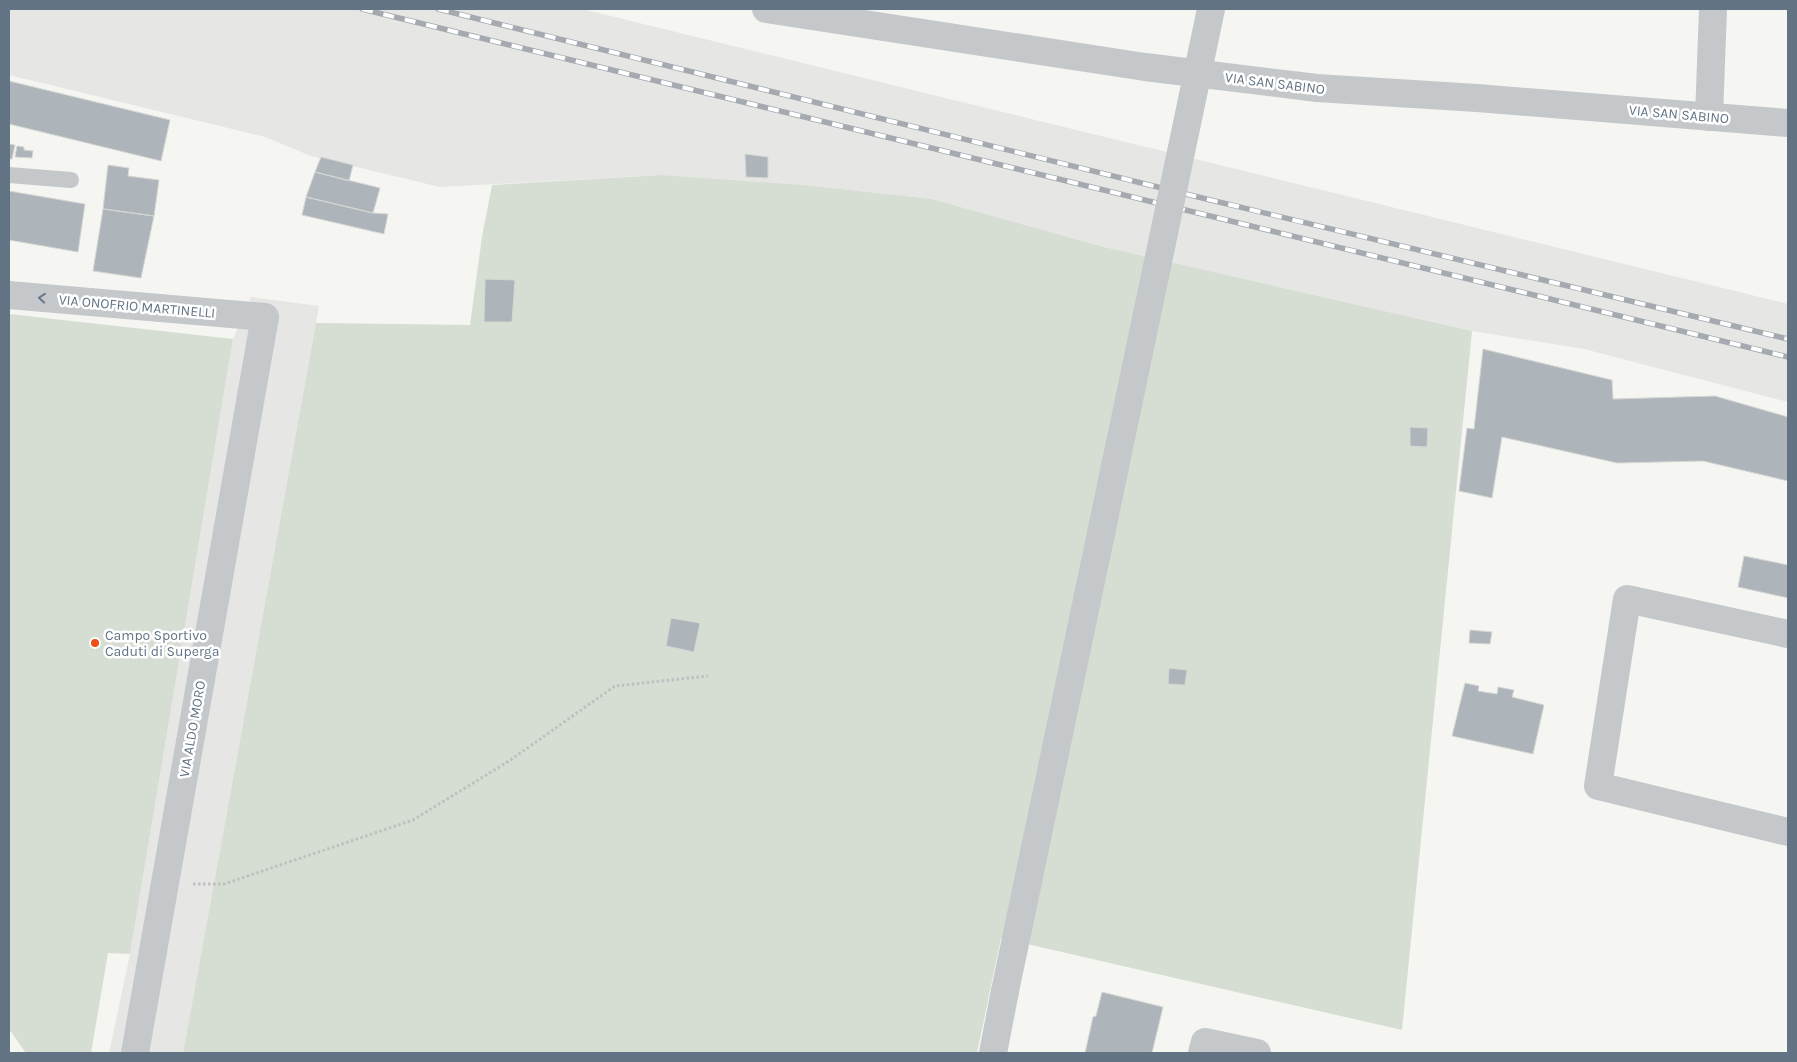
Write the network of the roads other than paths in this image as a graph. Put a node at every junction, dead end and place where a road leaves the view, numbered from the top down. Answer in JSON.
{"nodes":[{"id":1,"x":766,"y":9,"type":"edge"},
{"id":2,"x":1212,"y":9,"type":"edge"},
{"id":3,"x":1713,"y":9,"type":"edge"},
{"id":4,"x":1709,"y":117,"type":"junction"},
{"id":5,"x":1788,"y":123,"type":"edge"},
{"id":6,"x":9,"y":176,"type":"edge"},
{"id":7,"x":71,"y":180,"type":"dead end"},
{"id":8,"x":9,"y":295,"type":"edge"},
{"id":9,"x":265,"y":317,"type":"joint"},
{"id":10,"x":1788,"y":634,"type":"edge"},
{"id":11,"x":1788,"y":832,"type":"edge"},
{"id":12,"x":135,"y":1053,"type":"edge"},
{"id":13,"x":993,"y":1053,"type":"edge"},
{"id":14,"x":1202,"y":1053,"type":"edge"},
{"id":15,"x":1257,"y":1053,"type":"edge"}],
"edges":[{"from":1,"to":4,"type":"street","name":"VIA SAN SABINO"},
{"from":2,"to":13,"type":"street","bridge":true},
{"from":3,"to":4,"type":"street"},
{"from":4,"to":5,"type":"street","name":"VIA SAN SABINO"},
{"from":6,"to":7,"type":"lane"},
{"from":9,"to":8,"type":"street","name":"VIA ONOFRIO MARTINELLI","one_way":true},
{"from":9,"to":12,"type":"street","name":"VIA ALDO MORO"},
{"from":10,"to":11,"type":"street"},
{"from":14,"to":15,"type":"street"}]}
